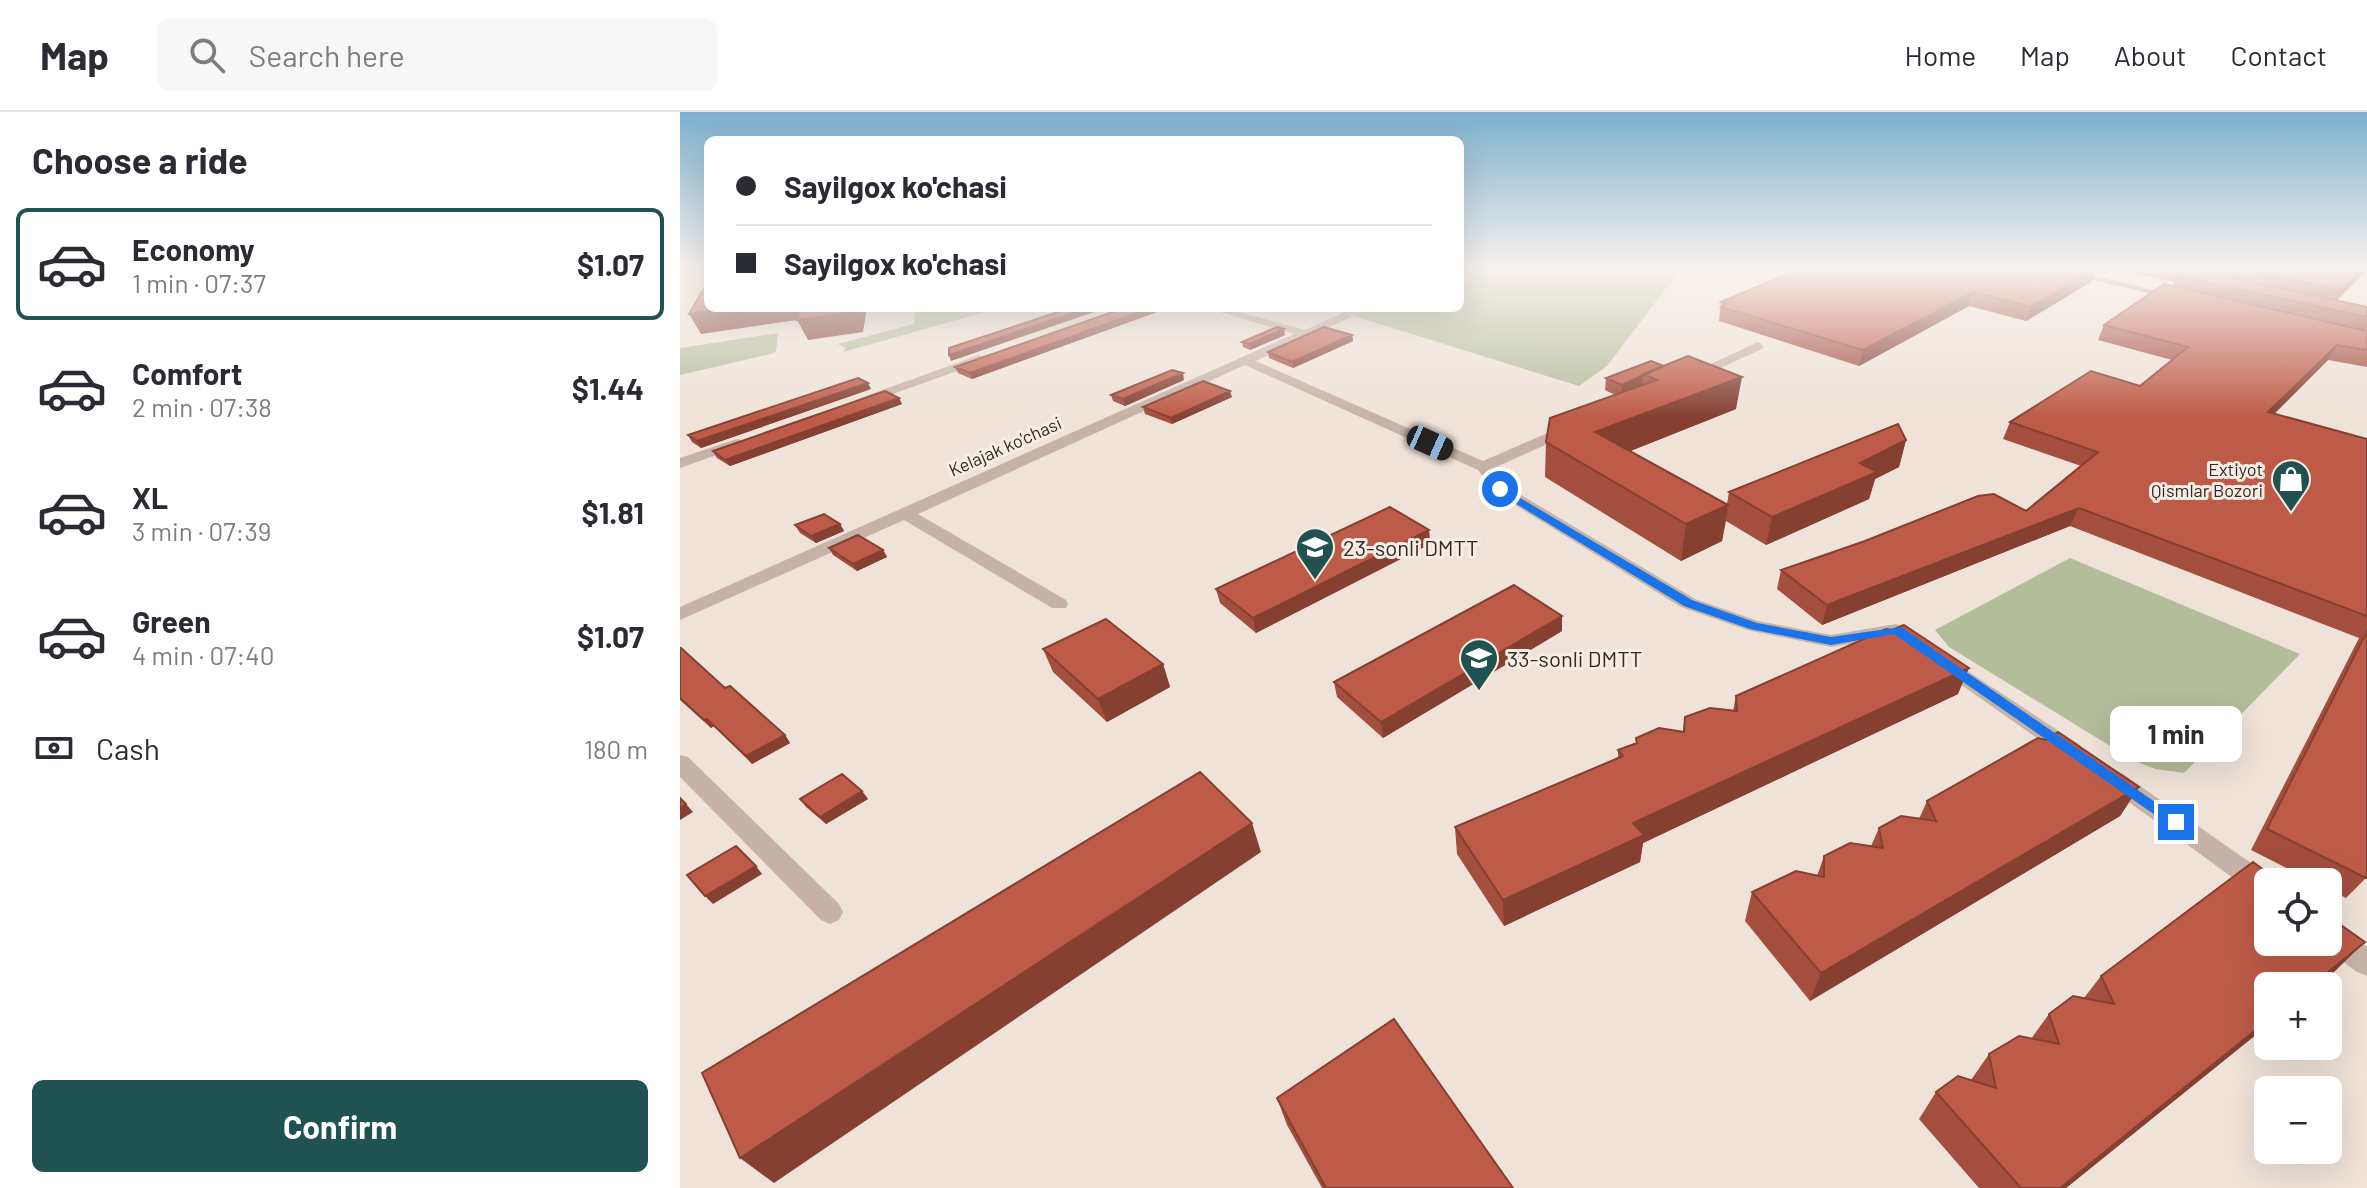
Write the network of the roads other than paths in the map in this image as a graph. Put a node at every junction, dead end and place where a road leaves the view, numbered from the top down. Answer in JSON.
{"nodes":[{"id":1,"x":1246,"y":317,"type":"edge"},
{"id":2,"x":1342,"y":317,"type":"edge"},
{"id":3,"x":1307,"y":334,"type":"junction"},
{"id":4,"x":1758,"y":346,"type":"dead end"},
{"id":5,"x":992,"y":355,"type":"edge"},
{"id":6,"x":1246,"y":361,"type":"junction"},
{"id":7,"x":1676,"y":382,"type":"edge"},
{"id":8,"x":844,"y":406,"type":"edge"},
{"id":9,"x":1580,"y":425,"type":"edge"},
{"id":10,"x":754,"y":437,"type":"edge"},
{"id":11,"x":680,"y":463,"type":"edge"},
{"id":12,"x":1483,"y":467,"type":"junction"},
{"id":13,"x":905,"y":513,"type":"junction"},
{"id":14,"x":1059,"y":604,"type":"dead end"},
{"id":15,"x":680,"y":614,"type":"edge"},
{"id":16,"x":680,"y":763,"type":"edge"},
{"id":17,"x":2254,"y":878,"type":"edge"},
{"id":18,"x":830,"y":912,"type":"dead end"},
{"id":19,"x":2342,"y":944,"type":"edge"},
{"id":20,"x":2367,"y":963,"type":"edge"}],
"edges":[{"from":1,"to":3,"type":"street"},
{"from":2,"to":3,"type":"street","name":"Kelajak ko'chasi"},
{"from":3,"to":6,"type":"street","name":"Kelajak ko'chasi"},
{"from":4,"to":7,"type":"street"},
{"from":5,"to":8,"type":"street"},
{"from":6,"to":12,"type":"street"},
{"from":6,"to":13,"type":"street","name":"Kelajak ko'chasi"},
{"from":9,"to":12,"type":"street"},
{"from":10,"to":11,"type":"street"},
{"from":12,"to":17,"type":"street"},
{"from":13,"to":14,"type":"street"},
{"from":13,"to":15,"type":"street","name":"Kelajak ko'chasi"},
{"from":16,"to":18,"type":"street"},
{"from":19,"to":20,"type":"street"}]}
